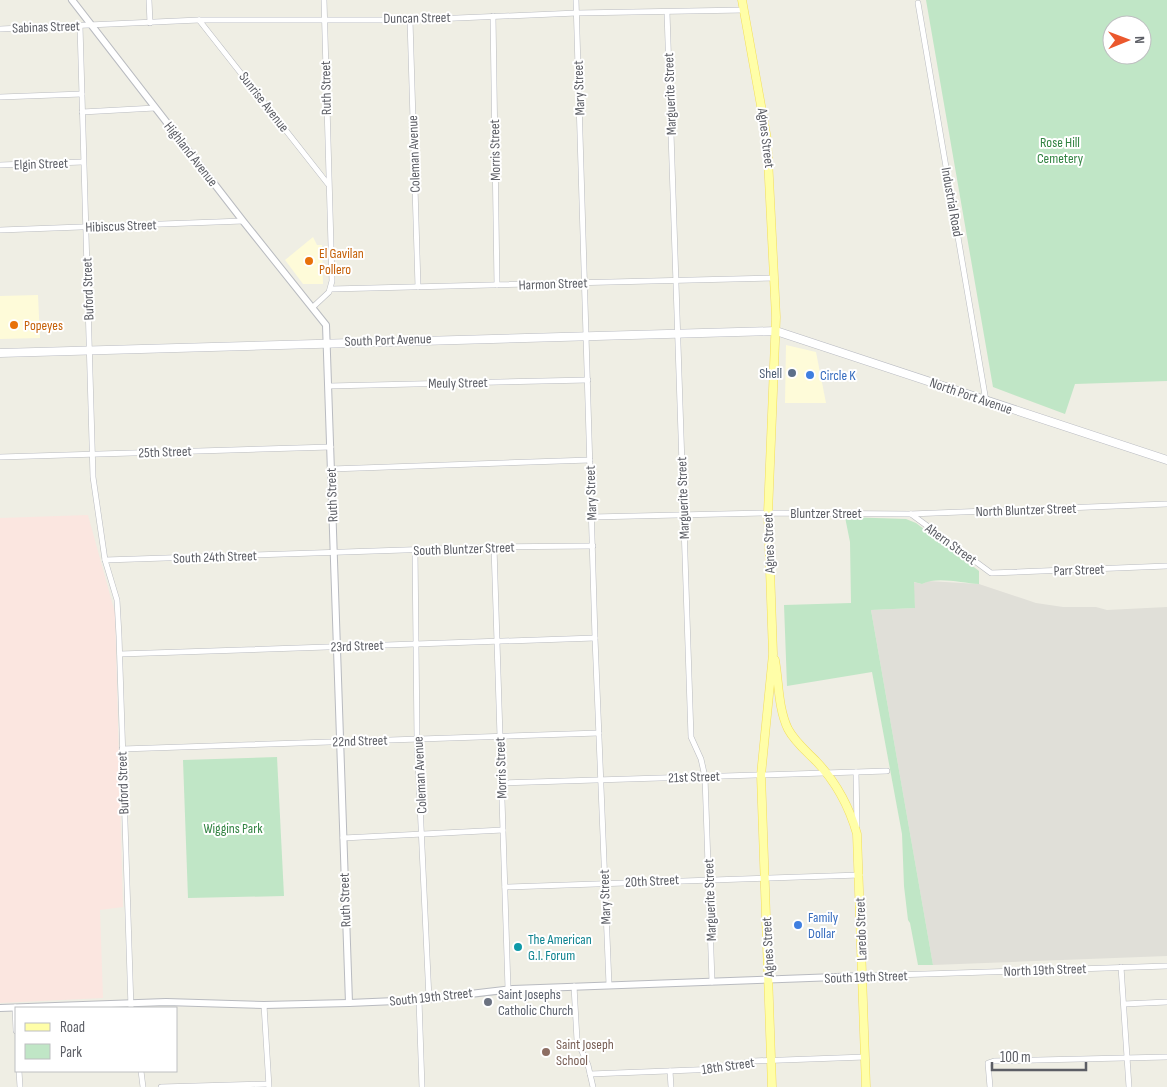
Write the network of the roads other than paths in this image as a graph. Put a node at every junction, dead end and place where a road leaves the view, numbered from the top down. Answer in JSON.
{"nodes":[{"id":1,"x":72,"y":0,"type":"edge"},
{"id":2,"x":149,"y":0,"type":"edge"},
{"id":3,"x":324,"y":0,"type":"edge"},
{"id":4,"x":576,"y":0,"type":"edge"},
{"id":5,"x":742,"y":0,"type":"edge"},
{"id":6,"x":918,"y":3,"type":"dead end"},
{"id":7,"x":744,"y":10,"type":"junction"},
{"id":8,"x":667,"y":12,"type":"junction"},
{"id":9,"x":576,"y":13,"type":"junction"},
{"id":10,"x":493,"y":16,"type":"junction"},
{"id":11,"x":325,"y":19,"type":"junction"},
{"id":12,"x":198,"y":20,"type":"junction"},
{"id":13,"x":410,"y":20,"type":"junction"},
{"id":14,"x":150,"y":23,"type":"junction"},
{"id":15,"x":91,"y":25,"type":"junction"},
{"id":16,"x":80,"y":26,"type":"junction"},
{"id":17,"x":0,"y":28,"type":"edge"},
{"id":18,"x":82,"y":94,"type":"junction"},
{"id":19,"x":0,"y":97,"type":"edge"},
{"id":20,"x":155,"y":108,"type":"junction"},
{"id":21,"x":82,"y":112,"type":"junction"},
{"id":22,"x":83,"y":162,"type":"junction"},
{"id":23,"x":0,"y":165,"type":"edge"},
{"id":24,"x":328,"y":185,"type":"junction"},
{"id":25,"x":243,"y":221,"type":"junction"},
{"id":26,"x":87,"y":227,"type":"junction"},
{"id":27,"x":0,"y":230,"type":"edge"},
{"id":28,"x":775,"y":278,"type":"junction"},
{"id":29,"x":676,"y":281,"type":"junction"},
{"id":30,"x":585,"y":283,"type":"junction"},
{"id":31,"x":497,"y":285,"type":"junction"},
{"id":32,"x":418,"y":287,"type":"junction"},
{"id":33,"x":331,"y":289,"type":"junction"},
{"id":34,"x":313,"y":307,"type":"junction"},
{"id":35,"x":776,"y":331,"type":"junction"},
{"id":36,"x":678,"y":332,"type":"junction"},
{"id":37,"x":586,"y":335,"type":"junction"},
{"id":38,"x":327,"y":342,"type":"junction"},
{"id":39,"x":90,"y":350,"type":"junction"},
{"id":40,"x":0,"y":353,"type":"edge"},
{"id":41,"x":588,"y":380,"type":"junction"},
{"id":42,"x":329,"y":386,"type":"junction"},
{"id":43,"x":986,"y":402,"type":"junction"},
{"id":44,"x":331,"y":447,"type":"junction"},
{"id":45,"x":93,"y":454,"type":"junction"},
{"id":46,"x":0,"y":457,"type":"edge"},
{"id":47,"x":590,"y":460,"type":"junction"},
{"id":48,"x":1167,"y":460,"type":"edge"},
{"id":49,"x":331,"y":469,"type":"junction"},
{"id":50,"x":1167,"y":504,"type":"edge"},
{"id":51,"x":768,"y":513,"type":"junction"},
{"id":52,"x":884,"y":514,"type":"joint"},
{"id":53,"x":910,"y":514,"type":"junction"},
{"id":54,"x":684,"y":515,"type":"junction"},
{"id":55,"x":592,"y":517,"type":"junction"},
{"id":56,"x":593,"y":546,"type":"junction"},
{"id":57,"x":494,"y":547,"type":"junction"},
{"id":58,"x":415,"y":550,"type":"junction"},
{"id":59,"x":334,"y":552,"type":"junction"},
{"id":60,"x":105,"y":560,"type":"junction"},
{"id":61,"x":1167,"y":566,"type":"edge"},
{"id":62,"x":991,"y":573,"type":"joint"},
{"id":63,"x":595,"y":638,"type":"junction"},
{"id":64,"x":497,"y":642,"type":"junction"},
{"id":65,"x":416,"y":644,"type":"junction"},
{"id":66,"x":337,"y":647,"type":"junction"},
{"id":67,"x":120,"y":654,"type":"junction"},
{"id":68,"x":773,"y":654,"type":"junction"},
{"id":69,"x":599,"y":733,"type":"junction"},
{"id":70,"x":500,"y":736,"type":"junction"},
{"id":71,"x":417,"y":739,"type":"junction"},
{"id":72,"x":340,"y":742,"type":"junction"},
{"id":73,"x":122,"y":749,"type":"junction"},
{"id":74,"x":887,"y":771,"type":"dead end"},
{"id":75,"x":825,"y":772,"type":"junction"},
{"id":76,"x":856,"y":772,"type":"junction"},
{"id":77,"x":761,"y":775,"type":"junction"},
{"id":78,"x":705,"y":777,"type":"junction"},
{"id":79,"x":600,"y":780,"type":"junction"},
{"id":80,"x":501,"y":783,"type":"junction"},
{"id":81,"x":503,"y":830,"type":"junction"},
{"id":82,"x":423,"y":834,"type":"junction"},
{"id":83,"x":857,"y":834,"type":"junction"},
{"id":84,"x":344,"y":838,"type":"junction"},
{"id":85,"x":860,"y":875,"type":"junction"},
{"id":86,"x":765,"y":878,"type":"junction"},
{"id":87,"x":710,"y":879,"type":"junction"},
{"id":88,"x":605,"y":884,"type":"junction"},
{"id":89,"x":505,"y":887,"type":"junction"},
{"id":90,"x":1167,"y":966,"type":"edge"},
{"id":91,"x":1121,"y":967,"type":"junction"},
{"id":92,"x":923,"y":975,"type":"joint"},
{"id":93,"x":862,"y":976,"type":"junction"},
{"id":94,"x":769,"y":980,"type":"junction"},
{"id":95,"x":712,"y":982,"type":"junction"},
{"id":96,"x":609,"y":985,"type":"junction"},
{"id":97,"x":574,"y":986,"type":"junction"},
{"id":98,"x":508,"y":990,"type":"junction"},
{"id":99,"x":429,"y":999,"type":"junction"},
{"id":100,"x":419,"y":1000,"type":"junction"},
{"id":101,"x":1167,"y":1002,"type":"edge"},
{"id":102,"x":349,"y":1003,"type":"junction"},
{"id":103,"x":1124,"y":1004,"type":"junction"},
{"id":104,"x":264,"y":1005,"type":"junction"},
{"id":105,"x":130,"y":1006,"type":"edge"},
{"id":106,"x":15,"y":1007,"type":"joint"},
{"id":107,"x":0,"y":1008,"type":"edge"},
{"id":108,"x":866,"y":1057,"type":"junction"},
{"id":109,"x":1127,"y":1057,"type":"junction"},
{"id":110,"x":1167,"y":1057,"type":"edge"},
{"id":111,"x":771,"y":1061,"type":"junction"},
{"id":112,"x":670,"y":1071,"type":"junction"},
{"id":113,"x":19,"y":1072,"type":"edge"},
{"id":114,"x":141,"y":1072,"type":"edge"},
{"id":115,"x":590,"y":1074,"type":"junction"},
{"id":116,"x":268,"y":1085,"type":"edge"},
{"id":117,"x":20,"y":1087,"type":"edge"},
{"id":118,"x":143,"y":1087,"type":"edge"},
{"id":119,"x":161,"y":1087,"type":"edge"},
{"id":120,"x":422,"y":1087,"type":"edge"},
{"id":121,"x":593,"y":1087,"type":"edge"},
{"id":122,"x":671,"y":1087,"type":"edge"},
{"id":123,"x":772,"y":1087,"type":"edge"},
{"id":124,"x":866,"y":1087,"type":"edge"},
{"id":125,"x":990,"y":1087,"type":"edge"},
{"id":126,"x":1129,"y":1087,"type":"edge"}],
"edges":[{"from":1,"to":15,"type":"street","name":"Highland Avenue"},
{"from":2,"to":14,"type":"street"},
{"from":3,"to":11,"type":"street","name":"Ruth Street"},
{"from":4,"to":9,"type":"street","name":"Mary Street"},
{"from":5,"to":7,"type":"main road","name":"Agnes Street"},
{"from":6,"to":43,"type":"street","name":"Industrial Road"},
{"from":7,"to":8,"type":"street","name":"Duncan Street"},
{"from":7,"to":28,"type":"main road","name":"Agnes Street"},
{"from":8,"to":9,"type":"street","name":"Duncan Street"},
{"from":8,"to":29,"type":"street","name":"Marguerite Street"},
{"from":9,"to":10,"type":"street","name":"Duncan Street"},
{"from":9,"to":30,"type":"street","name":"Mary Street"},
{"from":10,"to":13,"type":"street","name":"Duncan Street"},
{"from":10,"to":31,"type":"street","name":"Morris Street"},
{"from":11,"to":12,"type":"street","name":"Duncan Street"},
{"from":11,"to":13,"type":"street","name":"Duncan Street"},
{"from":11,"to":24,"type":"street","name":"Ruth Street"},
{"from":12,"to":14,"type":"street","name":"Duncan Street"},
{"from":12,"to":24,"type":"street","name":"Sunrise Avenue"},
{"from":13,"to":32,"type":"street","name":"Coleman Avenue"},
{"from":14,"to":15,"type":"street","name":"Duncan Street"},
{"from":15,"to":16,"type":"street","name":"Sabinas Street"},
{"from":15,"to":20,"type":"street","name":"Highland Avenue"},
{"from":16,"to":17,"type":"street","name":"Sabinas Street"},
{"from":16,"to":18,"type":"street","name":"Buford Street"},
{"from":18,"to":19,"type":"street"},
{"from":18,"to":21,"type":"street","name":"Buford Street"},
{"from":20,"to":21,"type":"street"},
{"from":20,"to":25,"type":"street","name":"Highland Avenue"},
{"from":21,"to":22,"type":"street","name":"Buford Street"},
{"from":22,"to":23,"type":"street","name":"Elgin Street"},
{"from":22,"to":26,"type":"street","name":"Buford Street"},
{"from":24,"to":33,"type":"street","name":"Ruth Street"},
{"from":25,"to":26,"type":"street","name":"Hibiscus Street"},
{"from":25,"to":34,"type":"street","name":"Highland Avenue"},
{"from":26,"to":27,"type":"street","name":"Hibiscus Street"},
{"from":26,"to":39,"type":"street","name":"Buford Street"},
{"from":28,"to":29,"type":"street","name":"Harmon Street"},
{"from":28,"to":35,"type":"main road","name":"Agnes Street"},
{"from":29,"to":30,"type":"street","name":"Harmon Street"},
{"from":29,"to":36,"type":"street","name":"Marguerite Street"},
{"from":30,"to":31,"type":"street","name":"Harmon Street"},
{"from":30,"to":37,"type":"street","name":"Mary Street"},
{"from":31,"to":32,"type":"street","name":"Harmon Street"},
{"from":32,"to":33,"type":"street","name":"Harmon Street"},
{"from":33,"to":34,"type":"street"},
{"from":34,"to":38,"type":"street","name":"Ruth Street"},
{"from":35,"to":36,"type":"main road","name":"South Port Avenue"},
{"from":35,"to":43,"type":"main road","name":"North Port Avenue"},
{"from":35,"to":51,"type":"main road","name":"Agnes Street"},
{"from":36,"to":37,"type":"main road","name":"South Port Avenue"},
{"from":36,"to":54,"type":"street","name":"Marguerite Street"},
{"from":37,"to":38,"type":"main road","name":"South Port Avenue"},
{"from":37,"to":41,"type":"street","name":"Mary Street"},
{"from":38,"to":39,"type":"main road","name":"South Port Avenue"},
{"from":38,"to":42,"type":"street","name":"Ruth Street"},
{"from":39,"to":40,"type":"main road","name":"South Port Avenue"},
{"from":39,"to":45,"type":"street","name":"Buford Street"},
{"from":41,"to":42,"type":"street","name":"Meuly Street"},
{"from":41,"to":47,"type":"street","name":"Mary Street"},
{"from":42,"to":44,"type":"street","name":"Ruth Street"},
{"from":43,"to":48,"type":"main road","name":"North Port Avenue"},
{"from":44,"to":45,"type":"street","name":"25th Street"},
{"from":44,"to":49,"type":"street","name":"Ruth Street"},
{"from":45,"to":46,"type":"street","name":"25th Street"},
{"from":45,"to":60,"type":"street","name":"Buford Street"},
{"from":47,"to":49,"type":"street"},
{"from":47,"to":55,"type":"street","name":"Mary Street"},
{"from":49,"to":59,"type":"street","name":"Ruth Street"},
{"from":50,"to":53,"type":"street","name":"North Bluntzer Street"},
{"from":51,"to":52,"type":"street","name":"Bluntzer Street"},
{"from":51,"to":54,"type":"street"},
{"from":51,"to":68,"type":"main road","name":"Agnes Street"},
{"from":52,"to":53,"type":"street","name":"North Bluntzer Street"},
{"from":53,"to":62,"type":"street","name":"Ahern Street"},
{"from":54,"to":55,"type":"street"},
{"from":54,"to":78,"type":"street","name":"Marguerite Street"},
{"from":55,"to":56,"type":"street","name":"Mary Street"},
{"from":56,"to":57,"type":"street","name":"South Bluntzer Street"},
{"from":56,"to":63,"type":"street","name":"Mary Street"},
{"from":57,"to":58,"type":"street","name":"South Bluntzer Street"},
{"from":57,"to":64,"type":"street","name":"Morris Street"},
{"from":58,"to":59,"type":"street","name":"South Bluntzer Street"},
{"from":58,"to":65,"type":"street","name":"Coleman Avenue"},
{"from":59,"to":60,"type":"street","name":"South 24th Street"},
{"from":59,"to":66,"type":"street","name":"Ruth Street"},
{"from":60,"to":67,"type":"street","name":"Buford Street"},
{"from":61,"to":62,"type":"street","name":"Parr Street"},
{"from":63,"to":64,"type":"street","name":"23rd Street"},
{"from":63,"to":69,"type":"street","name":"Mary Street"},
{"from":64,"to":65,"type":"street","name":"23rd Street"},
{"from":64,"to":70,"type":"street","name":"Morris Street"},
{"from":65,"to":66,"type":"street","name":"23rd Street"},
{"from":65,"to":71,"type":"street","name":"Coleman Avenue"},
{"from":66,"to":67,"type":"street","name":"23rd Street"},
{"from":66,"to":72,"type":"street","name":"Ruth Street"},
{"from":67,"to":73,"type":"street","name":"Buford Street"},
{"from":68,"to":75,"type":"main road"},
{"from":68,"to":77,"type":"main road","name":"Agnes Street"},
{"from":69,"to":70,"type":"street","name":"22nd Street"},
{"from":69,"to":79,"type":"street","name":"Mary Street"},
{"from":70,"to":71,"type":"street","name":"22nd Street"},
{"from":70,"to":80,"type":"street","name":"Morris Street"},
{"from":71,"to":72,"type":"street","name":"22nd Street"},
{"from":71,"to":82,"type":"street","name":"Coleman Avenue"},
{"from":72,"to":73,"type":"street","name":"22nd Street"},
{"from":72,"to":84,"type":"street","name":"Ruth Street"},
{"from":73,"to":105,"type":"street","name":"Buford Street"},
{"from":74,"to":76,"type":"street","name":"21st Street"},
{"from":75,"to":76,"type":"street","name":"21st Street"},
{"from":75,"to":77,"type":"street","name":"21st Street"},
{"from":75,"to":83,"type":"main road"},
{"from":76,"to":83,"type":"street","name":"Laredo Street"},
{"from":77,"to":78,"type":"street","name":"21st Street"},
{"from":77,"to":86,"type":"main road","name":"Agnes Street"},
{"from":78,"to":79,"type":"street","name":"21st Street"},
{"from":78,"to":87,"type":"street","name":"Marguerite Street"},
{"from":79,"to":80,"type":"street","name":"21st Street"},
{"from":79,"to":88,"type":"street","name":"Mary Street"},
{"from":80,"to":81,"type":"street","name":"Morris Street"},
{"from":81,"to":82,"type":"street"},
{"from":81,"to":89,"type":"street","name":"Morris Street"},
{"from":82,"to":84,"type":"street"},
{"from":82,"to":99,"type":"street","name":"Coleman Avenue"},
{"from":83,"to":85,"type":"main road","name":"Laredo Street"},
{"from":84,"to":102,"type":"street","name":"Ruth Street"},
{"from":85,"to":86,"type":"street","name":"20th Street"},
{"from":85,"to":93,"type":"main road","name":"Laredo Street"},
{"from":86,"to":87,"type":"street","name":"20th Street"},
{"from":86,"to":94,"type":"main road","name":"Agnes Street"},
{"from":87,"to":88,"type":"street","name":"20th Street"},
{"from":87,"to":95,"type":"street","name":"Marguerite Street"},
{"from":88,"to":89,"type":"street","name":"20th Street"},
{"from":88,"to":96,"type":"street","name":"Mary Street"},
{"from":89,"to":98,"type":"street","name":"Morris Street"},
{"from":90,"to":91,"type":"street","name":"North 19th Street"},
{"from":91,"to":92,"type":"street","name":"North 19th Street"},
{"from":91,"to":103,"type":"street"},
{"from":92,"to":93,"type":"street","name":"South 19th Street"},
{"from":93,"to":94,"type":"street","name":"South 19th Street"},
{"from":93,"to":108,"type":"main road","name":"Laredo Street"},
{"from":94,"to":95,"type":"street","name":"South 19th Street"},
{"from":94,"to":111,"type":"main road","name":"Agnes Street"},
{"from":95,"to":96,"type":"street","name":"South 19th Street"},
{"from":96,"to":97,"type":"street","name":"South 19th Street"},
{"from":97,"to":98,"type":"street","name":"South 19th Street"},
{"from":97,"to":115,"type":"street"},
{"from":98,"to":99,"type":"street","name":"South 19th Street"},
{"from":99,"to":100,"type":"street","name":"South 19th Street"},
{"from":100,"to":102,"type":"street","name":"South 19th Street"},
{"from":100,"to":120,"type":"street"},
{"from":101,"to":103,"type":"street"},
{"from":102,"to":104,"type":"street","name":"South 19th Street"},
{"from":103,"to":109,"type":"street"},
{"from":104,"to":105,"type":"street","name":"South 19th Street"},
{"from":104,"to":116,"type":"street"},
{"from":105,"to":106,"type":"street","name":"South 19th Street"},
{"from":106,"to":107,"type":"street","name":"South 19th Street"},
{"from":108,"to":111,"type":"street","name":"18th Street"},
{"from":108,"to":124,"type":"main road","name":"Laredo Street"},
{"from":109,"to":110,"type":"street"},
{"from":109,"to":125,"type":"street"},
{"from":109,"to":126,"type":"street"},
{"from":111,"to":112,"type":"street","name":"18th Street"},
{"from":111,"to":123,"type":"main road","name":"Agnes Street"},
{"from":112,"to":115,"type":"street","name":"18th Street"},
{"from":112,"to":122,"type":"street"},
{"from":113,"to":117,"type":"street"},
{"from":114,"to":118,"type":"street"},
{"from":115,"to":121,"type":"street"},
{"from":116,"to":119,"type":"street"}]}
